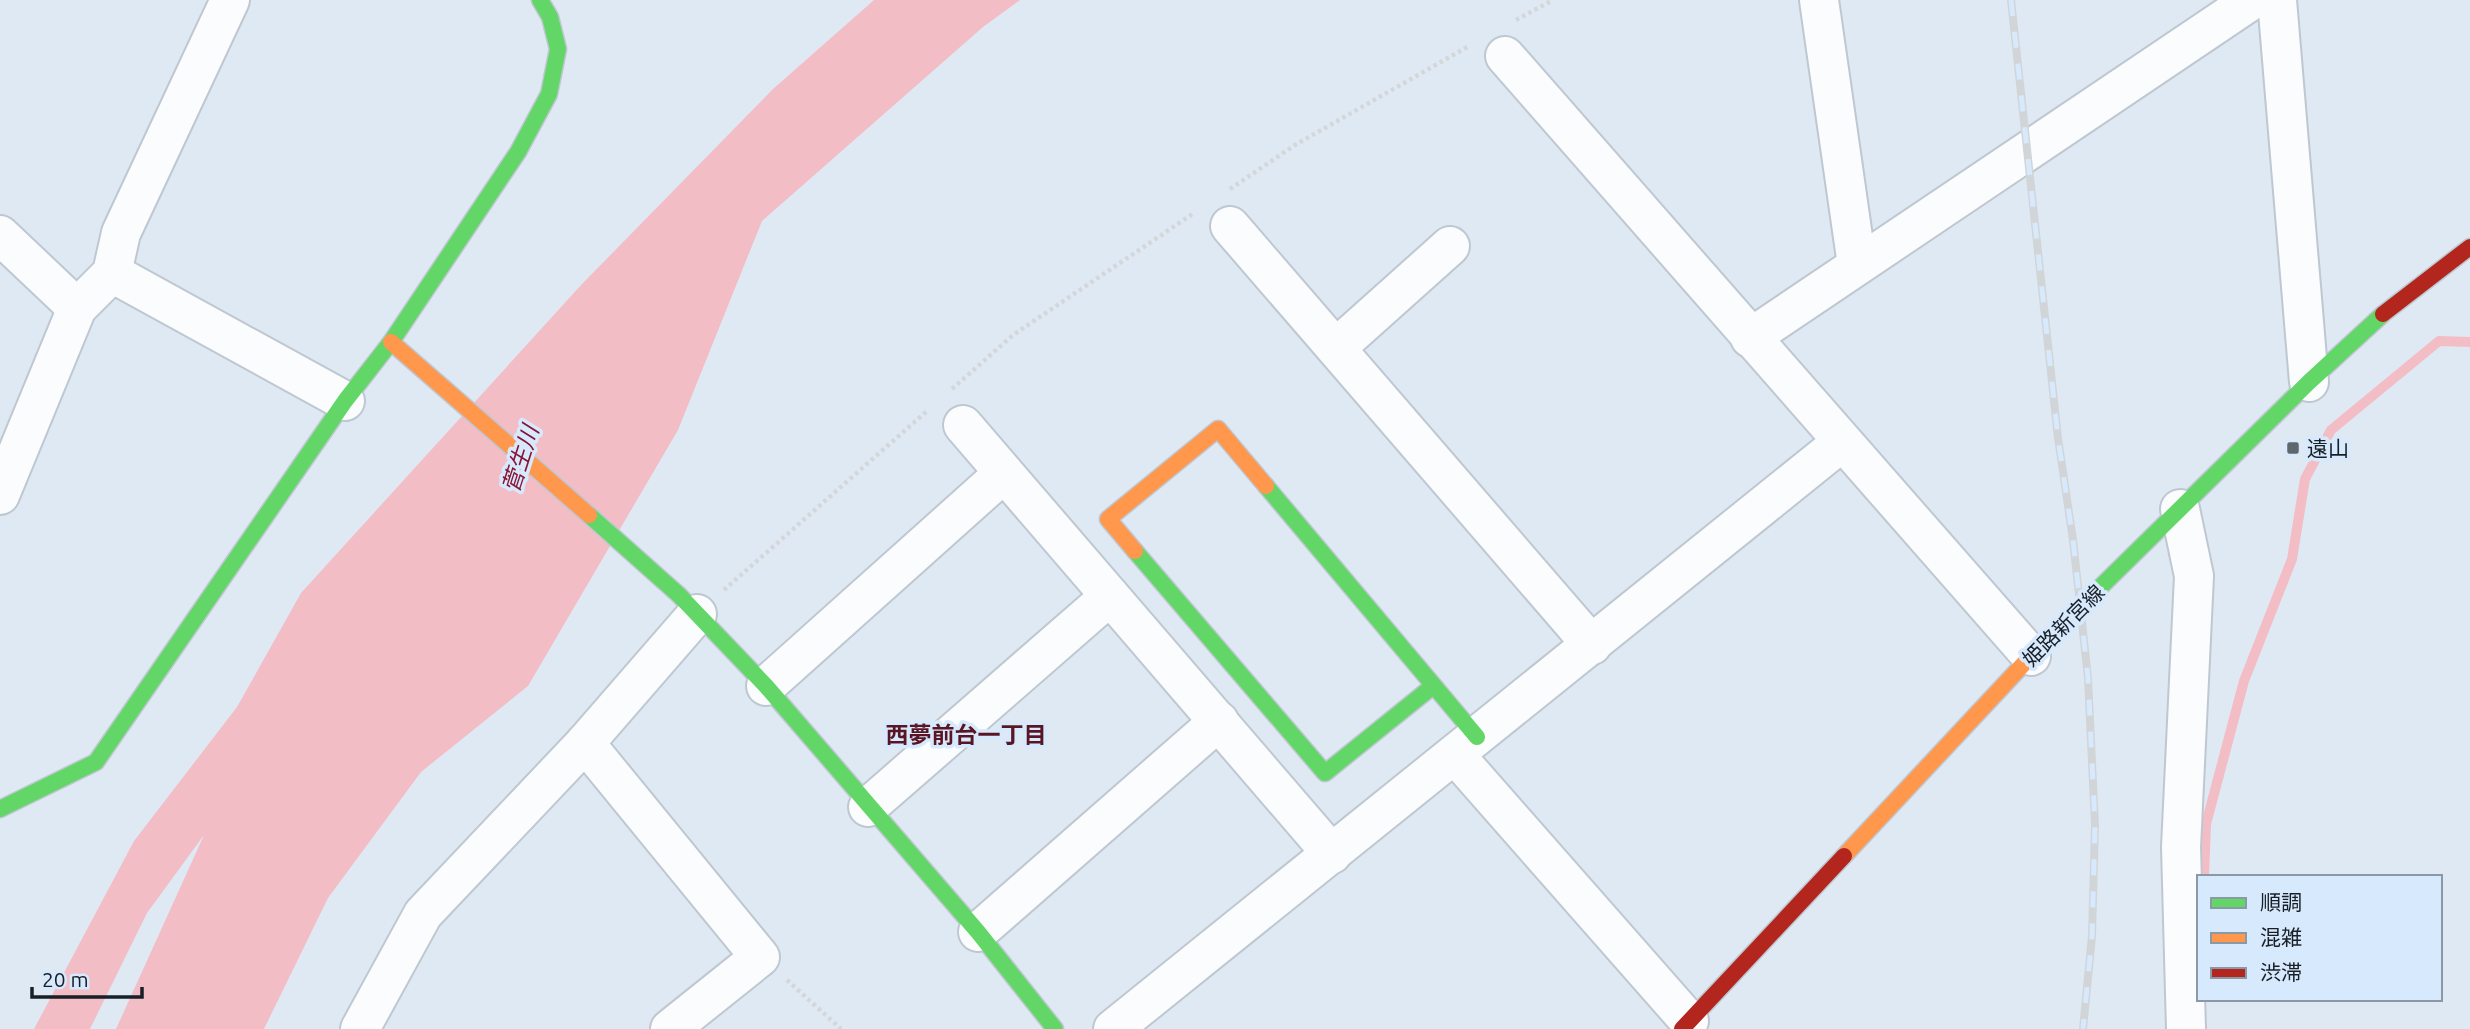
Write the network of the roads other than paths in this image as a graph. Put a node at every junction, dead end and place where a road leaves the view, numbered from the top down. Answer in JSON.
{"nodes":[{"id":1,"x":230,"y":0,"type":"edge"},
{"id":2,"x":540,"y":0,"type":"edge"},
{"id":3,"x":1819,"y":0,"type":"edge"},
{"id":4,"x":2252,"y":0,"type":"edge"},
{"id":5,"x":2277,"y":0,"type":"edge"},
{"id":6,"x":1495,"y":41,"type":"road end"},
{"id":7,"x":1220,"y":207,"type":"road end"},
{"id":8,"x":0,"y":235,"type":"edge"},
{"id":9,"x":1450,"y":246,"type":"dead end"},
{"id":10,"x":2470,"y":247,"type":"edge"},
{"id":11,"x":1857,"y":265,"type":"junction"},
{"id":12,"x":112,"y":273,"type":"junction"},
{"id":13,"x":77,"y":308,"type":"junction"},
{"id":14,"x":1750,"y":338,"type":"junction"},
{"id":15,"x":391,"y":342,"type":"junction"},
{"id":16,"x":1336,"y":348,"type":"junction"},
{"id":17,"x":2309,"y":382,"type":"junction"},
{"id":18,"x":345,"y":401,"type":"junction"},
{"id":19,"x":947,"y":416,"type":"road end"},
{"id":20,"x":1842,"y":442,"type":"junction"},
{"id":21,"x":1004,"y":473,"type":"junction"},
{"id":22,"x":0,"y":495,"type":"edge"},
{"id":23,"x":2180,"y":509,"type":"junction"},
{"id":24,"x":1110,"y":596,"type":"junction"},
{"id":25,"x":688,"y":605,"type":"junction"},
{"id":26,"x":1592,"y":645,"type":"junction"},
{"id":27,"x":2031,"y":656,"type":"junction"},
{"id":28,"x":766,"y":686,"type":"junction"},
{"id":29,"x":1433,"y":686,"type":"dead end"},
{"id":30,"x":1219,"y":721,"type":"junction"},
{"id":31,"x":585,"y":743,"type":"junction"},
{"id":32,"x":1466,"y":746,"type":"junction"},
{"id":33,"x":867,"y":807,"type":"junction"},
{"id":34,"x":0,"y":809,"type":"edge"},
{"id":35,"x":1332,"y":854,"type":"junction"},
{"id":36,"x":978,"y":932,"type":"junction"},
{"id":37,"x":1686,"y":1025,"type":"edge"},
{"id":38,"x":360,"y":1029,"type":"edge"},
{"id":39,"x":670,"y":1029,"type":"edge"},
{"id":40,"x":1055,"y":1029,"type":"edge"},
{"id":41,"x":1113,"y":1029,"type":"edge"},
{"id":42,"x":2186,"y":1029,"type":"edge"}],
"edges":[{"from":1,"to":12,"type":"street"},
{"from":2,"to":15,"type":"street"},
{"from":3,"to":11,"type":"street"},
{"from":4,"to":11,"type":"street"},
{"from":5,"to":17,"type":"street"},
{"from":6,"to":14,"type":"street"},
{"from":7,"to":16,"type":"street"},
{"from":8,"to":13,"type":"street"},
{"from":9,"to":16,"type":"street"},
{"from":10,"to":17,"type":"street","name":"姫路新宮線"},
{"from":11,"to":14,"type":"street"},
{"from":12,"to":13,"type":"street"},
{"from":12,"to":18,"type":"street"},
{"from":13,"to":22,"type":"street"},
{"from":14,"to":20,"type":"street"},
{"from":15,"to":18,"type":"street"},
{"from":15,"to":25,"type":"street"},
{"from":16,"to":26,"type":"street"},
{"from":17,"to":23,"type":"street","name":"姫路新宮線"},
{"from":18,"to":34,"type":"street"},
{"from":19,"to":21,"type":"street"},
{"from":20,"to":26,"type":"street"},
{"from":20,"to":27,"type":"street"},
{"from":21,"to":24,"type":"street"},
{"from":21,"to":28,"type":"street"},
{"from":23,"to":27,"type":"street","name":"姫路新宮線"},
{"from":23,"to":42,"type":"street"},
{"from":24,"to":30,"type":"street"},
{"from":24,"to":33,"type":"street"},
{"from":25,"to":28,"type":"street"},
{"from":25,"to":31,"type":"street"},
{"from":26,"to":32,"type":"street"},
{"from":27,"to":37,"type":"street","name":"姫路新宮線"},
{"from":28,"to":33,"type":"street"},
{"from":29,"to":32,"type":"street"},
{"from":30,"to":35,"type":"street"},
{"from":30,"to":36,"type":"street"},
{"from":31,"to":38,"type":"street"},
{"from":31,"to":39,"type":"street"},
{"from":32,"to":35,"type":"street"},
{"from":32,"to":37,"type":"street"},
{"from":33,"to":36,"type":"street"},
{"from":35,"to":41,"type":"street"},
{"from":36,"to":40,"type":"street"}]}
